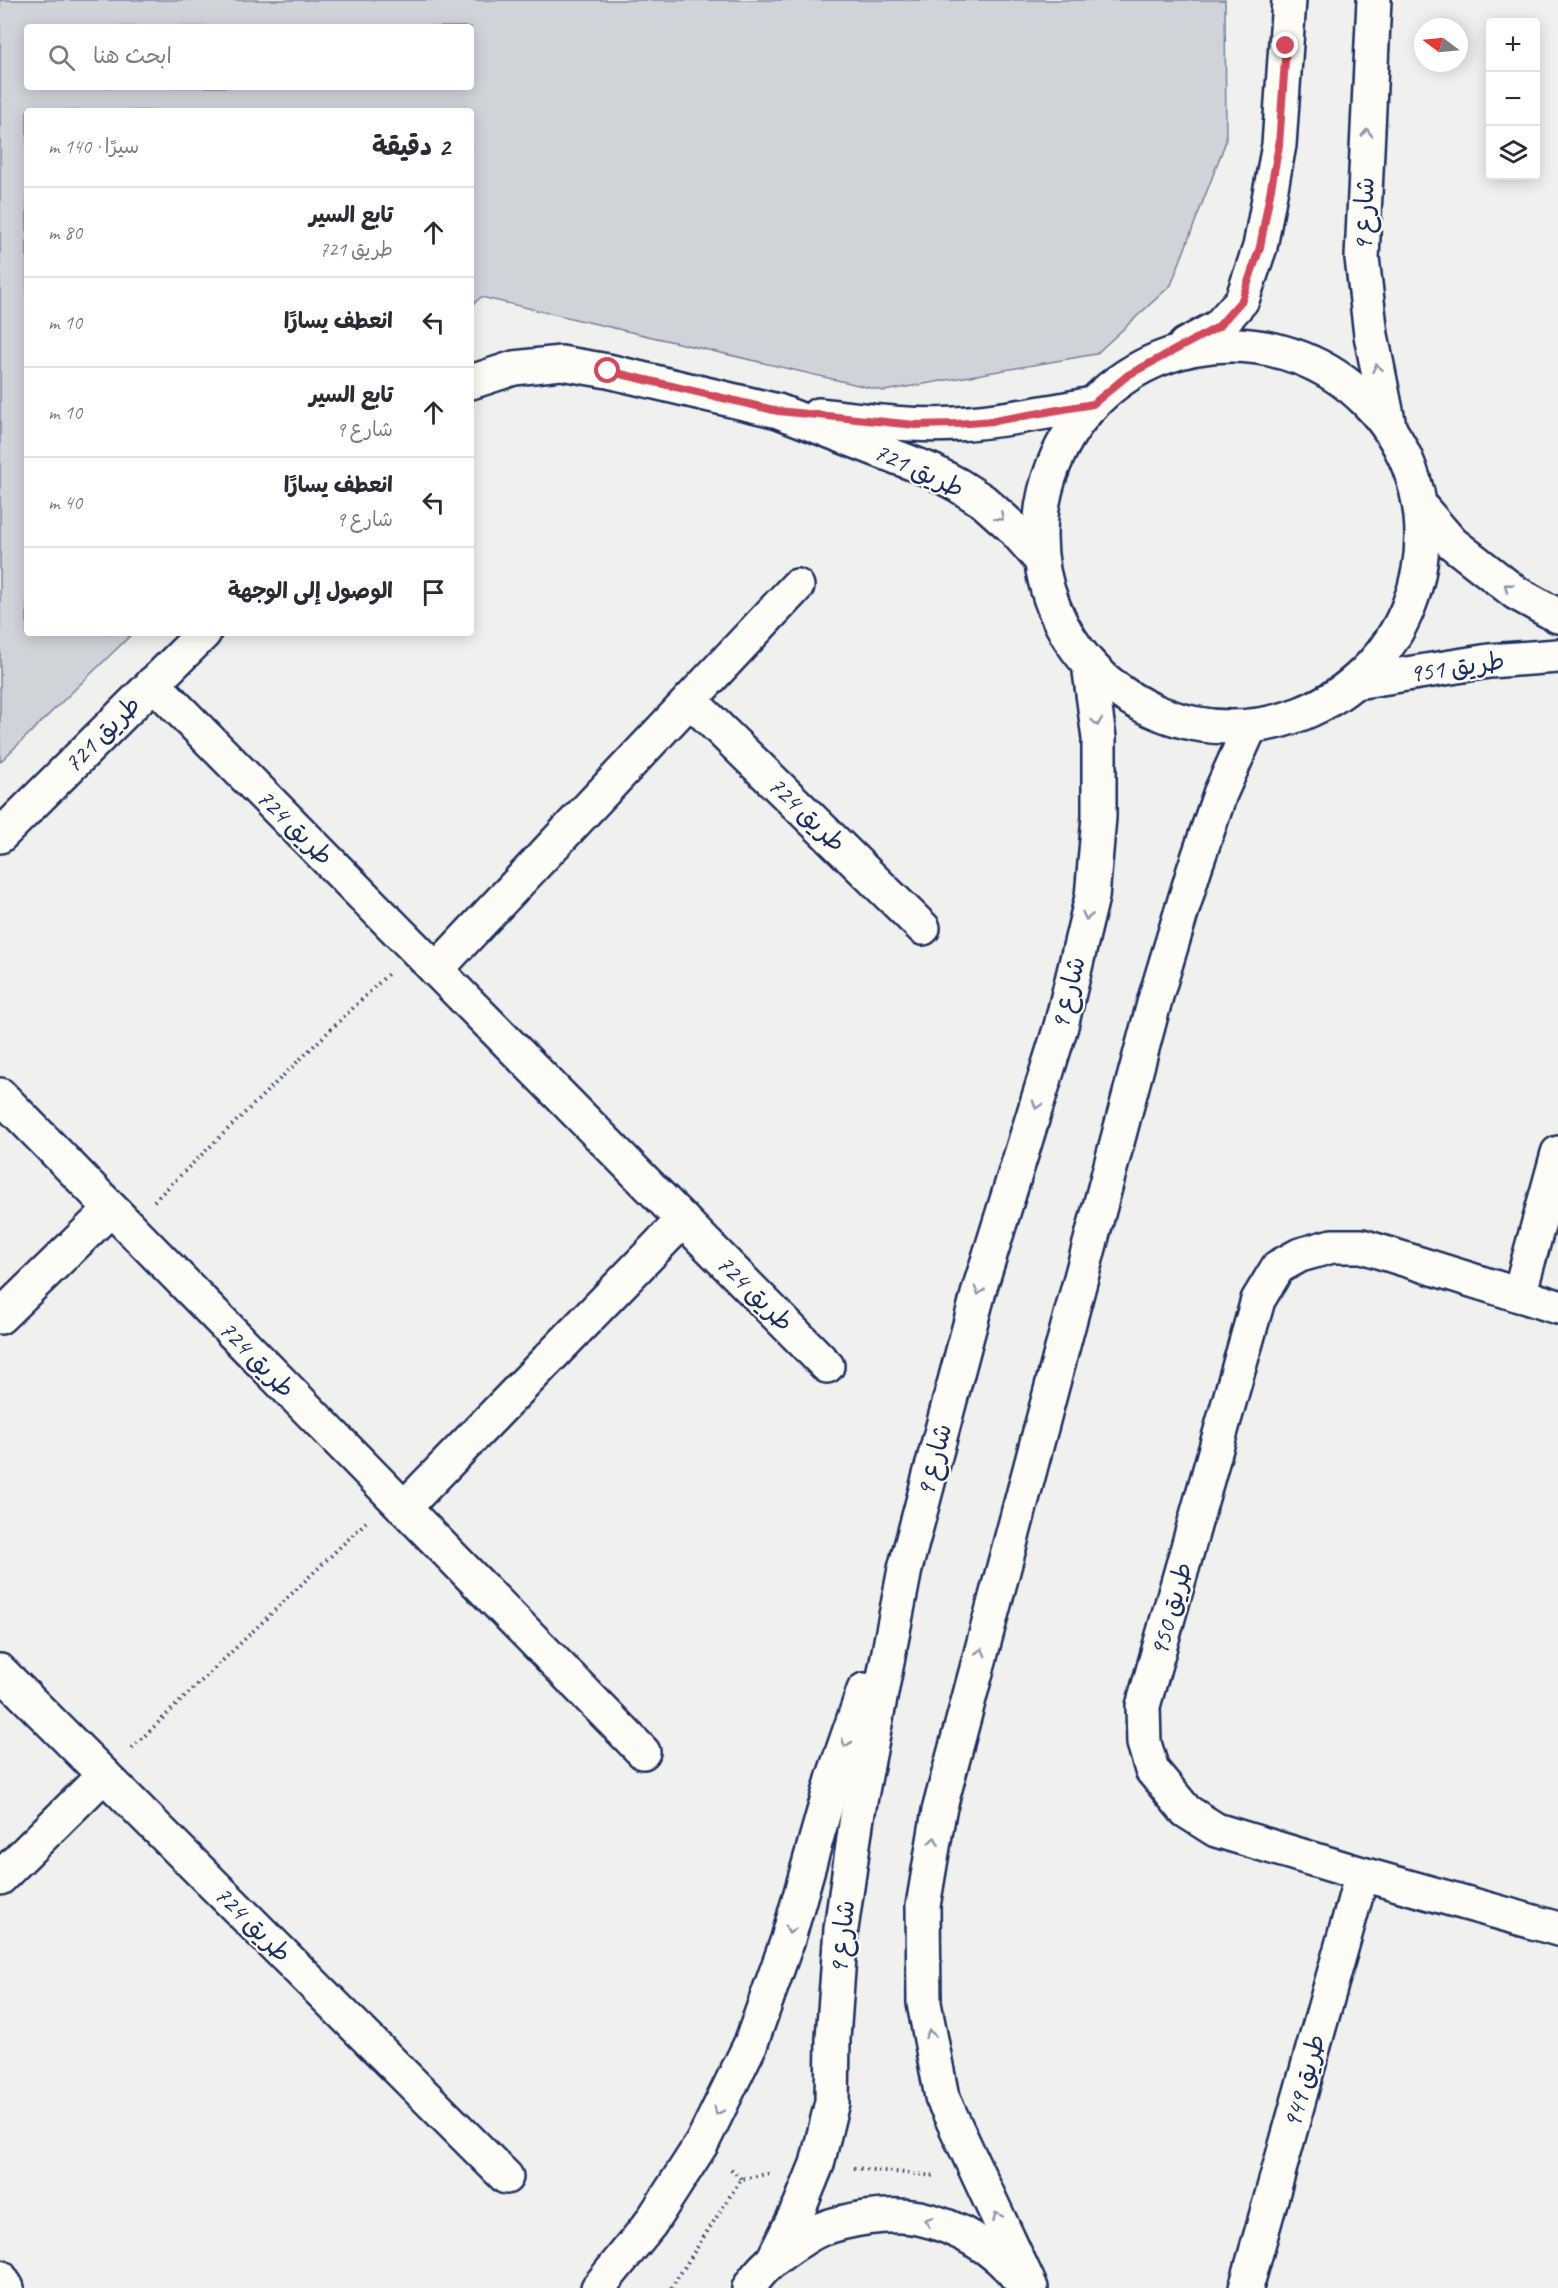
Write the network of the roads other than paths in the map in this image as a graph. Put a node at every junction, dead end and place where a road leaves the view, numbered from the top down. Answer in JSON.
{"nodes":[{"id":1,"x":1289,"y":0,"type":"edge"},
{"id":2,"x":1374,"y":0,"type":"edge"},
{"id":3,"x":1168,"y":355,"type":"junction"},
{"id":4,"x":474,"y":381,"type":"edge"},
{"id":5,"x":1093,"y":404,"type":"junction"},
{"id":6,"x":778,"y":411,"type":"junction"},
{"id":7,"x":1389,"y":426,"type":"junction"},
{"id":8,"x":1420,"y":506,"type":"junction"},
{"id":9,"x":1041,"y":560,"type":"junction"},
{"id":10,"x":797,"y":586,"type":"dead end"},
{"id":11,"x":1558,"y":616,"type":"edge"},
{"id":12,"x":201,"y":636,"type":"edge"},
{"id":13,"x":1558,"y":656,"type":"edge"},
{"id":14,"x":1089,"y":664,"type":"junction"},
{"id":15,"x":1356,"y":682,"type":"junction"},
{"id":16,"x":153,"y":683,"type":"junction"},
{"id":17,"x":690,"y":699,"type":"junction"},
{"id":18,"x":1250,"y":727,"type":"junction"},
{"id":19,"x":0,"y":836,"type":"edge"},
{"id":20,"x":923,"y":928,"type":"dead end"},
{"id":21,"x":426,"y":959,"type":"junction"},
{"id":22,"x":0,"y":1095,"type":"edge"},
{"id":23,"x":1558,"y":1153,"type":"edge"},
{"id":24,"x":120,"y":1218,"type":"junction"},
{"id":25,"x":683,"y":1220,"type":"junction"},
{"id":26,"x":1519,"y":1295,"type":"junction"},
{"id":27,"x":1558,"y":1306,"type":"edge"},
{"id":28,"x":0,"y":1317,"type":"edge"},
{"id":29,"x":827,"y":1366,"type":"dead end"},
{"id":30,"x":398,"y":1502,"type":"junction"},
{"id":31,"x":905,"y":1569,"type":"junction"},
{"id":32,"x":0,"y":1671,"type":"edge"},
{"id":33,"x":643,"y":1752,"type":"dead end"},
{"id":34,"x":104,"y":1775,"type":"junction"},
{"id":35,"x":1362,"y":1875,"type":"junction"},
{"id":36,"x":0,"y":1878,"type":"edge"},
{"id":37,"x":1558,"y":1929,"type":"edge"},
{"id":38,"x":506,"y":2177,"type":"dead end"},
{"id":39,"x":0,"y":2277,"type":"edge"},
{"id":40,"x":754,"y":2278,"type":"edge"},
{"id":41,"x":7,"y":2288,"type":"edge"},
{"id":42,"x":598,"y":2288,"type":"edge"},
{"id":43,"x":1026,"y":2288,"type":"edge"},
{"id":44,"x":1030,"y":2288,"type":"edge"},
{"id":45,"x":1246,"y":2288,"type":"edge"}],
"edges":[{"from":1,"to":3,"type":"street"},
{"from":7,"to":2,"type":"street","name":"شارع 9","one_way":true},
{"from":3,"to":5,"type":"street"},
{"from":3,"to":7,"type":"street"},
{"from":4,"to":6,"type":"street","name":"طريق 721"},
{"from":5,"to":6,"type":"street","name":"طريق 721"},
{"from":5,"to":9,"type":"street"},
{"from":6,"to":9,"type":"street","name":"طريق 721","one_way":true},
{"from":7,"to":8,"type":"street"},
{"from":11,"to":8,"type":"street","one_way":true},
{"from":8,"to":15,"type":"street"},
{"from":9,"to":14,"type":"street"},
{"from":10,"to":17,"type":"street"},
{"from":12,"to":16,"type":"street","name":"طريق 721"},
{"from":13,"to":15,"type":"street","name":"طريق 951"},
{"from":14,"to":18,"type":"street"},
{"from":14,"to":31,"type":"street","name":"شارع 9","one_way":true},
{"from":15,"to":18,"type":"street"},
{"from":16,"to":19,"type":"street","name":"طريق 721"},
{"from":16,"to":21,"type":"street","name":"طريق 724"},
{"from":17,"to":20,"type":"street","name":"طريق 724"},
{"from":17,"to":21,"type":"street"},
{"from":44,"to":18,"type":"street","one_way":true},
{"from":21,"to":25,"type":"street","name":"طريق 724"},
{"from":22,"to":24,"type":"street","name":"طريق 724"},
{"from":23,"to":26,"type":"street"},
{"from":24,"to":28,"type":"street"},
{"from":24,"to":30,"type":"street","name":"طريق 724"},
{"from":25,"to":29,"type":"street","name":"طريق 724"},
{"from":25,"to":30,"type":"street"},
{"from":26,"to":27,"type":"street","name":"طريق 950"},
{"from":26,"to":35,"type":"street","name":"طريق 950"},
{"from":30,"to":33,"type":"street","name":"طريق 724"},
{"from":31,"to":40,"type":"street","name":"شارع 9"},
{"from":31,"to":42,"type":"street","one_way":true},
{"from":32,"to":34,"type":"street","name":"طريق 724"},
{"from":34,"to":36,"type":"street"},
{"from":34,"to":38,"type":"street","name":"طريق 724"},
{"from":35,"to":37,"type":"street","name":"طريق 950"},
{"from":35,"to":45,"type":"street","name":"طريق 949"},
{"from":39,"to":41,"type":"street"},
{"from":43,"to":40,"type":"street","one_way":true}]}
